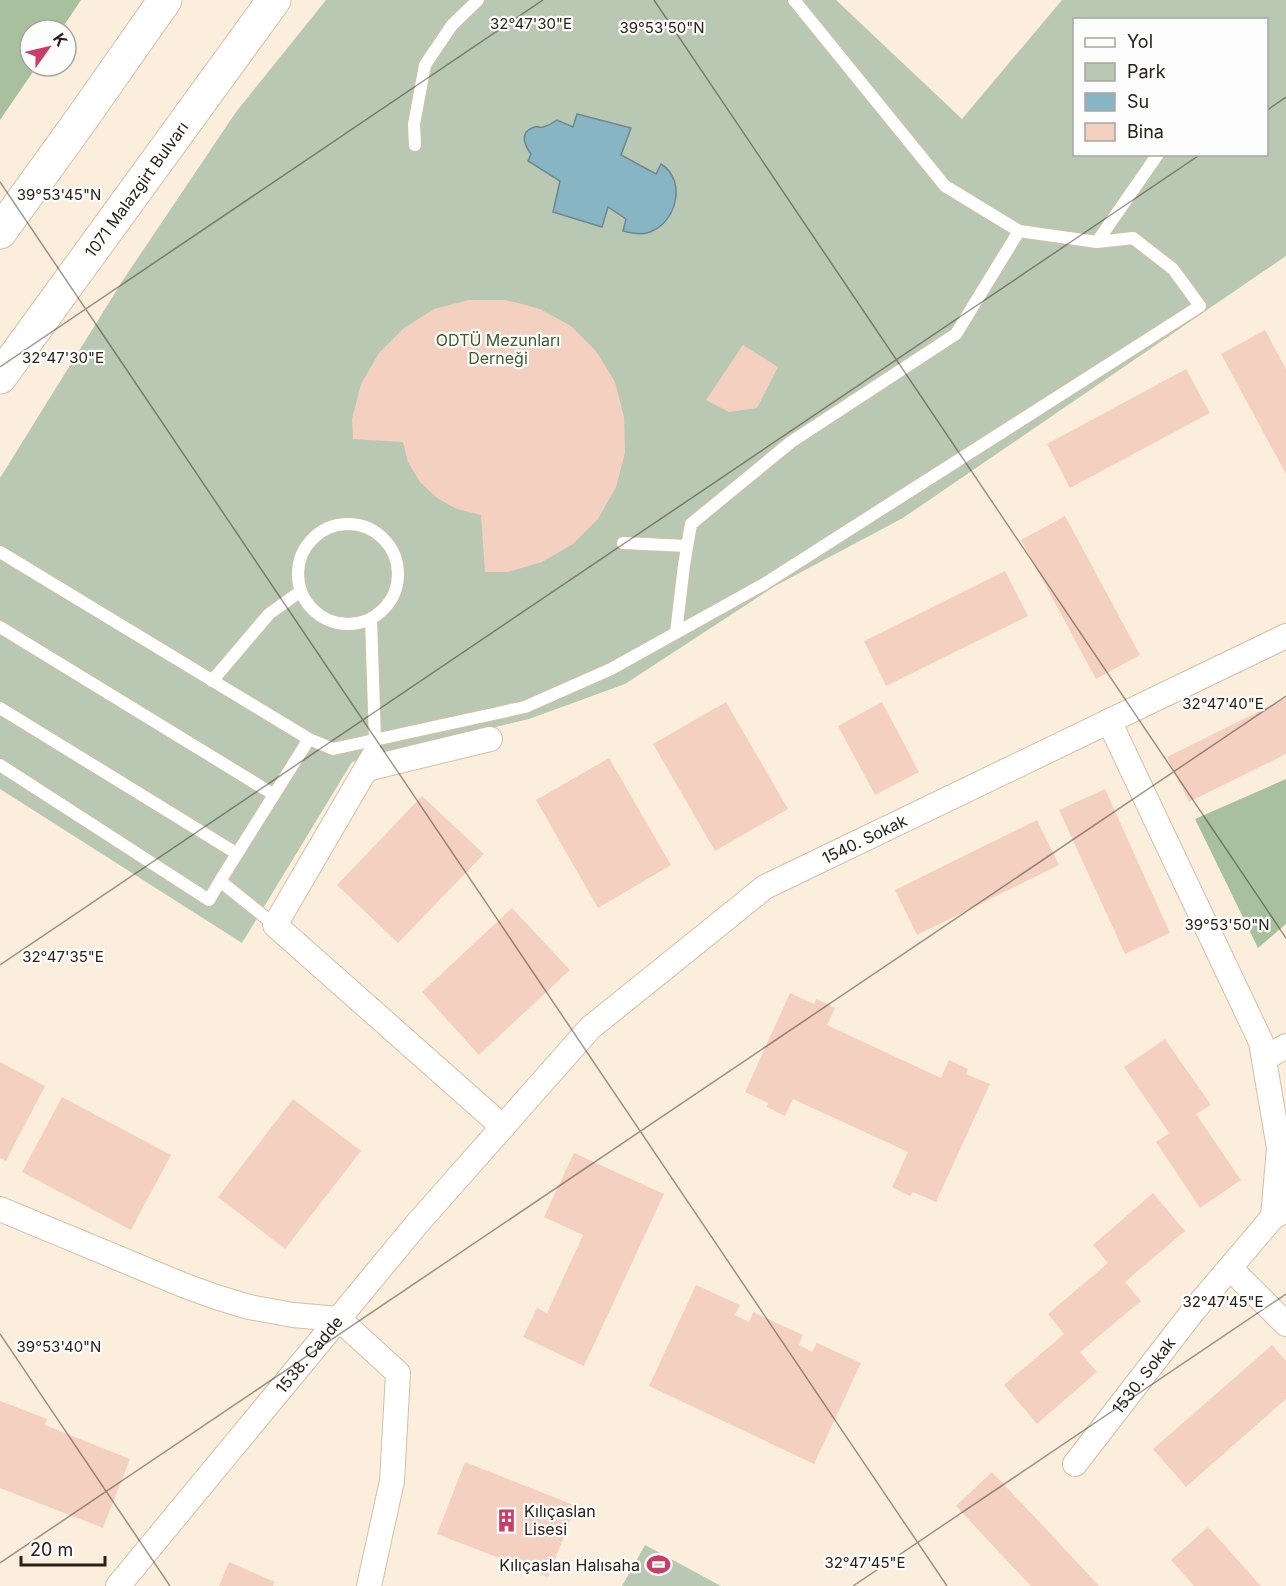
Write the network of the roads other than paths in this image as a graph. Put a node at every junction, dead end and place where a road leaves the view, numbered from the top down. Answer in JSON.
{"nodes":[{"id":1,"x":165,"y":0,"type":"edge"},
{"id":2,"x":274,"y":0,"type":"edge"},
{"id":3,"x":478,"y":0,"type":"edge"},
{"id":4,"x":794,"y":0,"type":"edge"},
{"id":5,"x":415,"y":145,"type":"dead end"},
{"id":6,"x":1157,"y":156,"type":"edge"},
{"id":7,"x":1019,"y":231,"type":"junction"},
{"id":8,"x":0,"y":232,"type":"edge"},
{"id":9,"x":1097,"y":242,"type":"junction"},
{"id":10,"x":0,"y":377,"type":"edge"},
{"id":11,"x":623,"y":543,"type":"dead end"},
{"id":12,"x":687,"y":546,"type":"junction"},
{"id":13,"x":0,"y":552,"type":"edge"},
{"id":14,"x":301,"y":591,"type":"junction"},
{"id":15,"x":371,"y":619,"type":"junction"},
{"id":16,"x":0,"y":627,"type":"edge"},
{"id":17,"x":676,"y":633,"type":"junction"},
{"id":18,"x":1286,"y":636,"type":"edge"},
{"id":19,"x":212,"y":681,"type":"junction"},
{"id":20,"x":0,"y":708,"type":"edge"},
{"id":21,"x":1109,"y":721,"type":"junction"},
{"id":22,"x":309,"y":739,"type":"junction"},
{"id":23,"x":490,"y":739,"type":"dead end"},
{"id":24,"x":371,"y":755,"type":"junction"},
{"id":25,"x":0,"y":765,"type":"edge"},
{"id":26,"x":273,"y":794,"type":"junction"},
{"id":27,"x":236,"y":853,"type":"junction"},
{"id":28,"x":220,"y":881,"type":"junction"},
{"id":29,"x":275,"y":925,"type":"junction"},
{"id":30,"x":1286,"y":1046,"type":"edge"},
{"id":31,"x":1264,"y":1059,"type":"junction"},
{"id":32,"x":503,"y":1127,"type":"junction"},
{"id":33,"x":0,"y":1209,"type":"edge"},
{"id":34,"x":1279,"y":1214,"type":"edge"},
{"id":35,"x":1230,"y":1268,"type":"junction"},
{"id":36,"x":339,"y":1319,"type":"junction"},
{"id":37,"x":1286,"y":1324,"type":"edge"},
{"id":38,"x":1076,"y":1464,"type":"dead end"},
{"id":39,"x":118,"y":1586,"type":"edge"},
{"id":40,"x":369,"y":1586,"type":"edge"}],
"edges":[{"from":1,"to":8,"type":"main road"},
{"from":2,"to":10,"type":"main road","name":"1071 Malazgirt Bulvarı"},
{"from":3,"to":5,"type":"lane"},
{"from":4,"to":7,"type":"lane"},
{"from":6,"to":9,"type":"lane"},
{"from":7,"to":9,"type":"lane"},
{"from":7,"to":12,"type":"lane"},
{"from":9,"to":17,"type":"lane"},
{"from":11,"to":12,"type":"lane"},
{"from":12,"to":17,"type":"lane"},
{"from":13,"to":19,"type":"lane"},
{"from":14,"to":15,"type":"lane"},
{"from":14,"to":15,"type":"lane"},
{"from":14,"to":19,"type":"lane"},
{"from":15,"to":24,"type":"lane"},
{"from":16,"to":26,"type":"lane"},
{"from":17,"to":24,"type":"lane"},
{"from":18,"to":21,"type":"street","name":"1540. Sokak"},
{"from":19,"to":22,"type":"lane"},
{"from":20,"to":27,"type":"lane"},
{"from":21,"to":31,"type":"street"},
{"from":21,"to":32,"type":"street","name":"1540. Sokak"},
{"from":22,"to":24,"type":"lane"},
{"from":22,"to":26,"type":"lane"},
{"from":23,"to":24,"type":"street"},
{"from":24,"to":29,"type":"street"},
{"from":25,"to":28,"type":"lane"},
{"from":26,"to":27,"type":"lane"},
{"from":27,"to":28,"type":"lane"},
{"from":28,"to":29,"type":"lane"},
{"from":29,"to":32,"type":"street"},
{"from":30,"to":31,"type":"street"},
{"from":31,"to":34,"type":"street"},
{"from":32,"to":36,"type":"street","name":"1538. Cadde"},
{"from":33,"to":36,"type":"street"},
{"from":34,"to":35,"type":"street","name":"1530. Sokak"},
{"from":35,"to":37,"type":"street"},
{"from":35,"to":38,"type":"street","name":"1530. Sokak"},
{"from":36,"to":39,"type":"street","name":"1538. Cadde"},
{"from":36,"to":40,"type":"street"}]}
